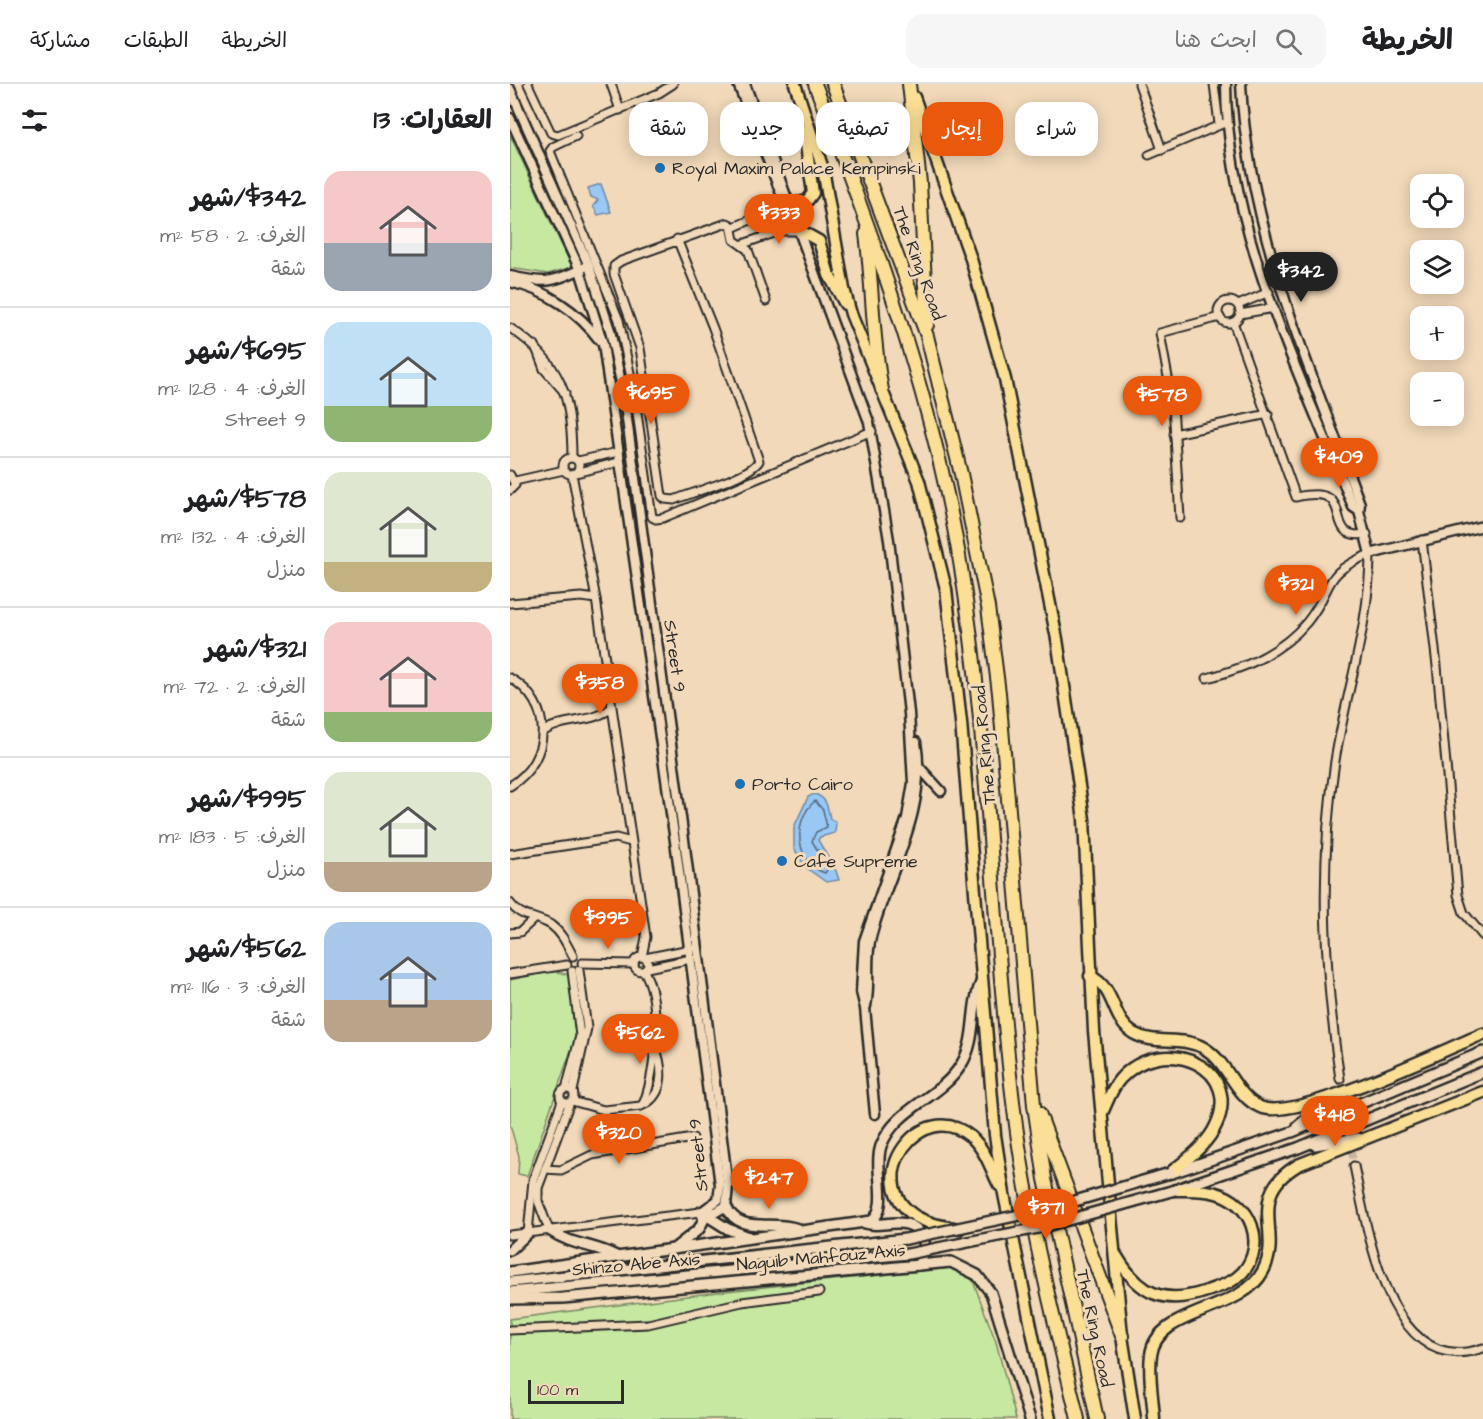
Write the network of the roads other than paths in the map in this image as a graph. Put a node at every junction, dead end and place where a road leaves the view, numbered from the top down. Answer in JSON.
{"nodes":[{"id":1,"x":528,"y":84,"type":"edge"},
{"id":2,"x":611,"y":84,"type":"edge"},
{"id":3,"x":673,"y":84,"type":"edge"},
{"id":4,"x":738,"y":84,"type":"edge"},
{"id":5,"x":745,"y":84,"type":"edge"},
{"id":6,"x":795,"y":84,"type":"edge"},
{"id":7,"x":815,"y":84,"type":"edge"},
{"id":8,"x":833,"y":84,"type":"edge"},
{"id":9,"x":909,"y":84,"type":"edge"},
{"id":10,"x":1139,"y":84,"type":"edge"},
{"id":11,"x":1214,"y":84,"type":"edge"},
{"id":12,"x":1226,"y":84,"type":"edge"},
{"id":13,"x":1241,"y":84,"type":"edge"},
{"id":14,"x":510,"y":89,"type":"edge"},
{"id":15,"x":620,"y":110,"type":"junction"},
{"id":16,"x":510,"y":118,"type":"edge"},
{"id":17,"x":808,"y":120,"type":"junction"},
{"id":18,"x":1223,"y":123,"type":"junction"},
{"id":19,"x":576,"y":136,"type":"dead end"},
{"id":20,"x":1162,"y":150,"type":"junction"},
{"id":21,"x":1149,"y":155,"type":"dead end"},
{"id":22,"x":788,"y":204,"type":"junction"},
{"id":23,"x":863,"y":209,"type":"junction"},
{"id":24,"x":732,"y":228,"type":"junction"},
{"id":25,"x":798,"y":231,"type":"junction"},
{"id":26,"x":678,"y":239,"type":"junction"},
{"id":27,"x":743,"y":244,"type":"junction"},
{"id":28,"x":589,"y":266,"type":"junction"},
{"id":29,"x":580,"y":270,"type":"junction"},
{"id":30,"x":510,"y":276,"type":"edge"},
{"id":31,"x":510,"y":282,"type":"edge"},
{"id":32,"x":1269,"y":292,"type":"junction"},
{"id":33,"x":766,"y":301,"type":"dead end"},
{"id":34,"x":1238,"y":305,"type":"junction"},
{"id":35,"x":1274,"y":308,"type":"junction"},
{"id":36,"x":851,"y":314,"type":"junction"},
{"id":37,"x":1240,"y":314,"type":"junction"},
{"id":38,"x":1220,"y":316,"type":"junction"},
{"id":39,"x":1233,"y":322,"type":"junction"},
{"id":40,"x":510,"y":328,"type":"edge"},
{"id":41,"x":927,"y":336,"type":"junction"},
{"id":42,"x":603,"y":344,"type":"junction"},
{"id":43,"x":882,"y":390,"type":"junction"},
{"id":44,"x":624,"y":397,"type":"junction"},
{"id":45,"x":611,"y":400,"type":"junction"},
{"id":46,"x":1268,"y":414,"type":"junction"},
{"id":47,"x":872,"y":431,"type":"junction"},
{"id":48,"x":1174,"y":434,"type":"junction"},
{"id":49,"x":618,"y":452,"type":"junction"},
{"id":50,"x":575,"y":459,"type":"junction"},
{"id":51,"x":619,"y":462,"type":"junction"},
{"id":52,"x":564,"y":470,"type":"junction"},
{"id":53,"x":574,"y":474,"type":"junction"},
{"id":54,"x":513,"y":478,"type":"edge"},
{"id":55,"x":510,"y":490,"type":"edge"},
{"id":56,"x":1359,"y":511,"type":"junction"},
{"id":57,"x":1180,"y":518,"type":"dead end"},
{"id":58,"x":1483,"y":526,"type":"edge"},
{"id":59,"x":641,"y":529,"type":"junction"},
{"id":60,"x":630,"y":531,"type":"junction"},
{"id":61,"x":1367,"y":534,"type":"junction"},
{"id":62,"x":1422,"y":540,"type":"junction"},
{"id":63,"x":1370,"y":554,"type":"junction"},
{"id":64,"x":594,"y":588,"type":"junction"},
{"id":65,"x":581,"y":597,"type":"junction"},
{"id":66,"x":596,"y":599,"type":"junction"},
{"id":67,"x":510,"y":603,"type":"edge"},
{"id":68,"x":510,"y":678,"type":"edge"},
{"id":69,"x":1207,"y":678,"type":"dead end"},
{"id":70,"x":652,"y":694,"type":"junction"},
{"id":71,"x":663,"y":694,"type":"junction"},
{"id":72,"x":611,"y":708,"type":"junction"},
{"id":73,"x":909,"y":713,"type":"junction"},
{"id":74,"x":599,"y":717,"type":"junction"},
{"id":75,"x":542,"y":718,"type":"junction"},
{"id":76,"x":558,"y":723,"type":"junction"},
{"id":77,"x":614,"y":724,"type":"junction"},
{"id":78,"x":544,"y":731,"type":"junction"},
{"id":79,"x":919,"y":767,"type":"junction"},
{"id":80,"x":510,"y":786,"type":"edge"},
{"id":81,"x":941,"y":791,"type":"dead end"},
{"id":82,"x":628,"y":828,"type":"junction"},
{"id":83,"x":616,"y":838,"type":"junction"},
{"id":84,"x":631,"y":842,"type":"junction"},
{"id":85,"x":681,"y":848,"type":"junction"},
{"id":86,"x":510,"y":854,"type":"edge"},
{"id":87,"x":510,"y":903,"type":"edge"},
{"id":88,"x":534,"y":919,"type":"junction"},
{"id":89,"x":510,"y":933,"type":"edge"},
{"id":90,"x":1483,"y":936,"type":"edge"},
{"id":91,"x":690,"y":949,"type":"junction"},
{"id":92,"x":644,"y":957,"type":"junction"},
{"id":93,"x":691,"y":959,"type":"junction"},
{"id":94,"x":633,"y":964,"type":"junction"},
{"id":95,"x":864,"y":966,"type":"junction"},
{"id":96,"x":575,"y":967,"type":"junction"},
{"id":97,"x":646,"y":970,"type":"junction"},
{"id":98,"x":510,"y":974,"type":"edge"},
{"id":99,"x":1090,"y":976,"type":"junction"},
{"id":100,"x":982,"y":980,"type":"junction"},
{"id":101,"x":1483,"y":1034,"type":"edge"},
{"id":102,"x":1483,"y":1052,"type":"edge"},
{"id":103,"x":1483,"y":1072,"type":"edge"},
{"id":104,"x":1340,"y":1079,"type":"tunnel mouth"},
{"id":105,"x":569,"y":1090,"type":"junction"},
{"id":106,"x":1483,"y":1092,"type":"edge"},
{"id":107,"x":1336,"y":1095,"type":"junction"},
{"id":108,"x":568,"y":1101,"type":"junction"},
{"id":109,"x":1034,"y":1105,"type":"junction"},
{"id":110,"x":875,"y":1114,"type":"dead end"},
{"id":111,"x":1102,"y":1114,"type":"junction"},
{"id":112,"x":1292,"y":1132,"type":"junction"},
{"id":113,"x":1376,"y":1135,"type":"junction"},
{"id":114,"x":693,"y":1138,"type":"dead end"},
{"id":115,"x":1298,"y":1148,"type":"junction"},
{"id":116,"x":1354,"y":1166,"type":"tunnel mouth"},
{"id":117,"x":545,"y":1169,"type":"junction"},
{"id":118,"x":1170,"y":1173,"type":"junction"},
{"id":119,"x":1175,"y":1190,"type":"junction"},
{"id":120,"x":1004,"y":1194,"type":"junction"},
{"id":121,"x":726,"y":1206,"type":"junction"},
{"id":122,"x":701,"y":1212,"type":"junction"},
{"id":123,"x":865,"y":1223,"type":"junction"},
{"id":124,"x":800,"y":1229,"type":"junction"},
{"id":125,"x":959,"y":1229,"type":"junction"},
{"id":126,"x":549,"y":1230,"type":"junction"},
{"id":127,"x":528,"y":1233,"type":"junction"},
{"id":128,"x":510,"y":1235,"type":"edge"},
{"id":129,"x":757,"y":1238,"type":"junction"},
{"id":130,"x":674,"y":1248,"type":"junction"},
{"id":131,"x":510,"y":1250,"type":"edge"},
{"id":132,"x":1114,"y":1251,"type":"junction"},
{"id":133,"x":616,"y":1256,"type":"junction"},
{"id":134,"x":918,"y":1265,"type":"junction"},
{"id":135,"x":510,"y":1272,"type":"edge"},
{"id":136,"x":510,"y":1282,"type":"edge"},
{"id":137,"x":510,"y":1292,"type":"edge"},
{"id":138,"x":819,"y":1292,"type":"dead end"},
{"id":139,"x":510,"y":1299,"type":"edge"},
{"id":140,"x":510,"y":1330,"type":"edge"},
{"id":141,"x":1122,"y":1336,"type":"junction"},
{"id":142,"x":1483,"y":1348,"type":"edge"},
{"id":143,"x":1030,"y":1419,"type":"edge"},
{"id":144,"x":1050,"y":1419,"type":"edge"},
{"id":145,"x":1078,"y":1419,"type":"edge"},
{"id":146,"x":1097,"y":1419,"type":"edge"},
{"id":147,"x":1135,"y":1419,"type":"edge"},
{"id":148,"x":1154,"y":1419,"type":"edge"}],
"edges":[{"from":1,"to":15,"type":"street"},
{"from":2,"to":15,"type":"street"},
{"from":3,"to":15,"type":"street"},
{"from":4,"to":22,"type":"street"},
{"from":5,"to":22,"type":"street"},
{"from":6,"to":17,"type":"highway","name":"The Ring Road"},
{"from":7,"to":23,"type":"highway","name":"The Ring Road"},
{"from":8,"to":41,"type":"highway","name":"The Ring Road"},
{"from":9,"to":41,"type":"highway"},
{"from":9,"to":99,"type":"highway","name":"The Ring Road"},
{"from":10,"to":20,"type":"street"},
{"from":11,"to":18,"type":"street"},
{"from":12,"to":18,"type":"street"},
{"from":13,"to":56,"type":"street"},
{"from":14,"to":28,"type":"street","name":"Street 9"},
{"from":16,"to":29,"type":"street","name":"Street 9"},
{"from":17,"to":22,"type":"highway"},
{"from":17,"to":36,"type":"highway","name":"The Ring Road"},
{"from":18,"to":20,"type":"street"},
{"from":18,"to":32,"type":"street"},
{"from":19,"to":47,"type":"street"},
{"from":20,"to":21,"type":"street"},
{"from":22,"to":24,"type":"street"},
{"from":22,"to":25,"type":"street"},
{"from":23,"to":43,"type":"highway"},
{"from":23,"to":145,"type":"highway","name":"The Ring Road"},
{"from":24,"to":26,"type":"street"},
{"from":24,"to":27,"type":"street"},
{"from":25,"to":27,"type":"street"},
{"from":25,"to":36,"type":"highway"},
{"from":25,"to":47,"type":"street"},
{"from":26,"to":26,"type":"street"},
{"from":27,"to":33,"type":"street"},
{"from":28,"to":29,"type":"street"},
{"from":28,"to":44,"type":"street","name":"Street 9"},
{"from":29,"to":30,"type":"street"},
{"from":29,"to":42,"type":"street","name":"Street 9"},
{"from":31,"to":42,"type":"street"},
{"from":32,"to":34,"type":"street"},
{"from":32,"to":35,"type":"street"},
{"from":34,"to":37,"type":"street"},
{"from":34,"to":38,"type":"street"},
{"from":35,"to":37,"type":"street"},
{"from":35,"to":56,"type":"street"},
{"from":36,"to":43,"type":"highway","name":"The Ring Road"},
{"from":37,"to":39,"type":"street"},
{"from":38,"to":39,"type":"street"},
{"from":38,"to":48,"type":"street"},
{"from":39,"to":46,"type":"street"},
{"from":40,"to":50,"type":"street"},
{"from":41,"to":109,"type":"highway","name":"The Ring Road"},
{"from":42,"to":45,"type":"street","name":"Street 9"},
{"from":43,"to":100,"type":"highway","name":"The Ring Road"},
{"from":44,"to":45,"type":"street"},
{"from":44,"to":59,"type":"street","name":"Street 9"},
{"from":45,"to":49,"type":"street","name":"Street 9"},
{"from":46,"to":48,"type":"street"},
{"from":46,"to":61,"type":"street"},
{"from":47,"to":73,"type":"street"},
{"from":48,"to":57,"type":"street"},
{"from":49,"to":50,"type":"street"},
{"from":49,"to":51,"type":"street","name":"Street 9"},
{"from":50,"to":52,"type":"street"},
{"from":50,"to":53,"type":"street"},
{"from":51,"to":53,"type":"street"},
{"from":51,"to":60,"type":"street","name":"Street 9"},
{"from":52,"to":53,"type":"street"},
{"from":52,"to":54,"type":"street"},
{"from":53,"to":64,"type":"street"},
{"from":54,"to":55,"type":"street"},
{"from":56,"to":61,"type":"street"},
{"from":58,"to":62,"type":"street"},
{"from":59,"to":60,"type":"street"},
{"from":59,"to":71,"type":"street","name":"Street 9"},
{"from":60,"to":70,"type":"street","name":"Street 9"},
{"from":61,"to":63,"type":"street"},
{"from":62,"to":63,"type":"street"},
{"from":62,"to":90,"type":"street"},
{"from":63,"to":69,"type":"street"},
{"from":63,"to":104,"type":"street"},
{"from":64,"to":65,"type":"street"},
{"from":64,"to":66,"type":"street"},
{"from":65,"to":66,"type":"street"},
{"from":65,"to":67,"type":"street"},
{"from":66,"to":72,"type":"street"},
{"from":68,"to":75,"type":"street"},
{"from":70,"to":71,"type":"street"},
{"from":70,"to":85,"type":"street","name":"Street 9"},
{"from":71,"to":85,"type":"street","name":"Street 9"},
{"from":72,"to":74,"type":"street"},
{"from":72,"to":77,"type":"street"},
{"from":73,"to":79,"type":"street"},
{"from":73,"to":95,"type":"street"},
{"from":74,"to":76,"type":"street"},
{"from":74,"to":77,"type":"street"},
{"from":75,"to":76,"type":"street"},
{"from":75,"to":78,"type":"street"},
{"from":76,"to":78,"type":"street"},
{"from":77,"to":82,"type":"street"},
{"from":78,"to":80,"type":"street"},
{"from":79,"to":81,"type":"street"},
{"from":79,"to":95,"type":"street"},
{"from":82,"to":83,"type":"street"},
{"from":82,"to":84,"type":"street"},
{"from":83,"to":84,"type":"street"},
{"from":83,"to":86,"type":"street"},
{"from":84,"to":92,"type":"street"},
{"from":85,"to":91,"type":"street","name":"Street 9"},
{"from":85,"to":121,"type":"street","name":"Street 9"},
{"from":87,"to":88,"type":"street"},
{"from":88,"to":89,"type":"street"},
{"from":88,"to":96,"type":"street"},
{"from":91,"to":92,"type":"street"},
{"from":91,"to":93,"type":"street","name":"Street 9"},
{"from":92,"to":94,"type":"street"},
{"from":92,"to":97,"type":"street"},
{"from":93,"to":97,"type":"street"},
{"from":93,"to":122,"type":"street","name":"Street 9"},
{"from":94,"to":96,"type":"street"},
{"from":94,"to":97,"type":"street"},
{"from":95,"to":110,"type":"street"},
{"from":96,"to":98,"type":"street"},
{"from":96,"to":105,"type":"street"},
{"from":97,"to":108,"type":"street"},
{"from":99,"to":107,"type":"highway"},
{"from":99,"to":111,"type":"highway","name":"The Ring Road"},
{"from":100,"to":120,"type":"highway","name":"The Ring Road"},
{"from":100,"to":123,"type":"main road","name":"Naguib Mahfouz Axis"},
{"from":101,"to":107,"type":"highway"},
{"from":102,"to":112,"type":"main road"},
{"from":103,"to":115,"type":"main road"},
{"from":105,"to":108,"type":"street"},
{"from":105,"to":108,"type":"street"},
{"from":106,"to":113,"type":"highway"},
{"from":107,"to":112,"type":"main road"},
{"from":108,"to":117,"type":"street"},
{"from":108,"to":127,"type":"street"},
{"from":109,"to":141,"type":"highway"},
{"from":109,"to":146,"type":"highway","name":"The Ring Road"},
{"from":111,"to":118,"type":"highway"},
{"from":111,"to":132,"type":"highway","name":"The Ring Road"},
{"from":112,"to":118,"type":"main road"},
{"from":113,"to":115,"type":"main road"},
{"from":113,"to":148,"type":"highway"},
{"from":114,"to":117,"type":"street"},
{"from":115,"to":119,"type":"main road"},
{"from":116,"to":142,"type":"street"},
{"from":117,"to":126,"type":"street"},
{"from":118,"to":125,"type":"main road","name":"Shinzo Abe Axis","bridge":true},
{"from":119,"to":132,"type":"highway"},
{"from":119,"to":137,"type":"main road","name":"Shinzo Abe Axis","bridge":true},
{"from":120,"to":125,"type":"highway"},
{"from":120,"to":144,"type":"highway","name":"The Ring Road"},
{"from":121,"to":122,"type":"street","name":"Street 9"},
{"from":121,"to":124,"type":"main road"},
{"from":122,"to":126,"type":"street"},
{"from":122,"to":129,"type":"main road"},
{"from":122,"to":130,"type":"main road"},
{"from":123,"to":124,"type":"main road","name":"Naguib Mahfouz Axis"},
{"from":123,"to":134,"type":"main road"},
{"from":124,"to":129,"type":"main road","name":"Naguib Mahfouz Axis"},
{"from":125,"to":136,"type":"main road","name":"Shinzo Abe Axis","bridge":true},
{"from":126,"to":127,"type":"street"},
{"from":126,"to":133,"type":"main road"},
{"from":127,"to":128,"type":"street"},
{"from":127,"to":131,"type":"main road"},
{"from":129,"to":130,"type":"main road","name":"Naguib Mahfouz Axis"},
{"from":130,"to":133,"type":"main road","name":"Naguib Mahfouz Axis"},
{"from":132,"to":141,"type":"highway","name":"The Ring Road"},
{"from":133,"to":135,"type":"main road","name":"Naguib Mahfouz Axis"},
{"from":134,"to":139,"type":"main road","name":"Naguib Mahfouz Axis"},
{"from":134,"to":143,"type":"main road","name":"Naguib Mahfouz Axis"},
{"from":138,"to":140,"type":"street"},
{"from":141,"to":147,"type":"highway","name":"The Ring Road"}]}
